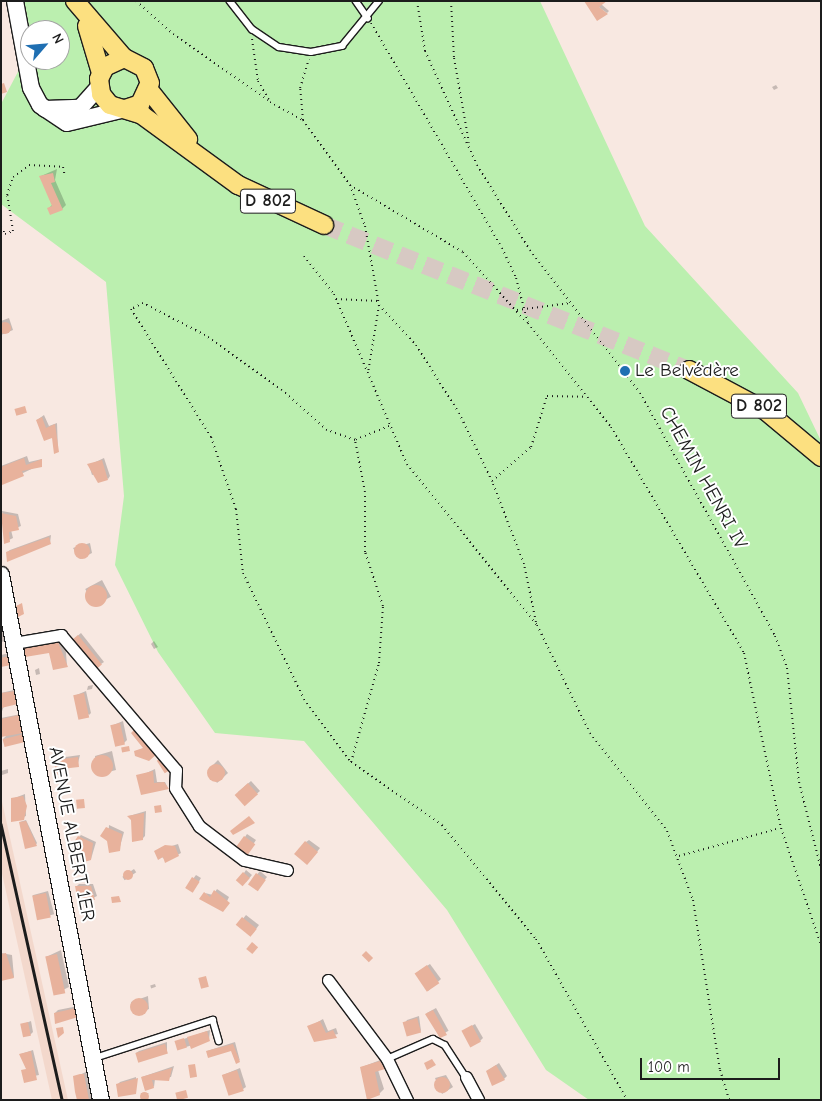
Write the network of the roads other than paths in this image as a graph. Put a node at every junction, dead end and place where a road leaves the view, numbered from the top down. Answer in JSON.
{"nodes":[{"id":1,"x":15,"y":1,"type":"edge"},
{"id":2,"x":230,"y":1,"type":"edge"},
{"id":3,"x":356,"y":1,"type":"edge"},
{"id":4,"x":379,"y":1,"type":"edge"},
{"id":5,"x":79,"y":7,"type":"edge"},
{"id":6,"x":368,"y":18,"type":"junction"},
{"id":7,"x":124,"y":58,"type":"junction"},
{"id":8,"x":100,"y":80,"type":"junction"},
{"id":9,"x":149,"y":90,"type":"junction"},
{"id":10,"x":45,"y":109,"type":"junction"},
{"id":11,"x":125,"y":109,"type":"junction"},
{"id":12,"x":215,"y":169,"type":"junction"},
{"id":13,"x":324,"y":225,"type":"tunnel mouth"},
{"id":14,"x":689,"y":370,"type":"tunnel mouth"},
{"id":15,"x":821,"y":457,"type":"edge"},
{"id":16,"x":1,"y":575,"type":"edge"},
{"id":17,"x":14,"y":643,"type":"junction"},
{"id":18,"x":287,"y":870,"type":"dead end"},
{"id":19,"x":328,"y":980,"type":"dead end"},
{"id":20,"x":219,"y":1041,"type":"dead end"},
{"id":21,"x":93,"y":1058,"type":"junction"},
{"id":22,"x":387,"y":1059,"type":"junction"},
{"id":23,"x":466,"y":1077,"type":"joint"},
{"id":24,"x":100,"y":1100,"type":"edge"},
{"id":25,"x":408,"y":1100,"type":"edge"},
{"id":26,"x":478,"y":1100,"type":"edge"}],
"edges":[{"from":1,"to":10,"type":"main road"},
{"from":2,"to":6,"type":"lane"},
{"from":3,"to":6,"type":"lane"},
{"from":4,"to":6,"type":"lane"},
{"from":5,"to":7,"type":"main road"},
{"from":5,"to":8,"type":"main road"},
{"from":7,"to":8,"type":"main road"},
{"from":7,"to":9,"type":"main road"},
{"from":8,"to":10,"type":"main road"},
{"from":8,"to":11,"type":"main road"},
{"from":9,"to":11,"type":"main road"},
{"from":9,"to":12,"type":"main road","number":"D 802"},
{"from":10,"to":11,"type":"main road"},
{"from":11,"to":12,"type":"main road","number":"D 802"},
{"from":12,"to":13,"type":"main road","number":"D 802"},
{"from":14,"to":15,"type":"main road","number":"D 802"},
{"from":16,"to":17,"type":"main road","name":"AVENUE ALBERT 1ER"},
{"from":17,"to":18,"type":"street"},
{"from":17,"to":21,"type":"main road","name":"AVENUE ALBERT 1ER"},
{"from":19,"to":22,"type":"street"},
{"from":20,"to":21,"type":"lane"},
{"from":21,"to":24,"type":"main road","name":"AVENUE ALBERT 1ER"},
{"from":22,"to":23,"type":"lane"},
{"from":22,"to":25,"type":"street"},
{"from":23,"to":26,"type":"street"}]}
